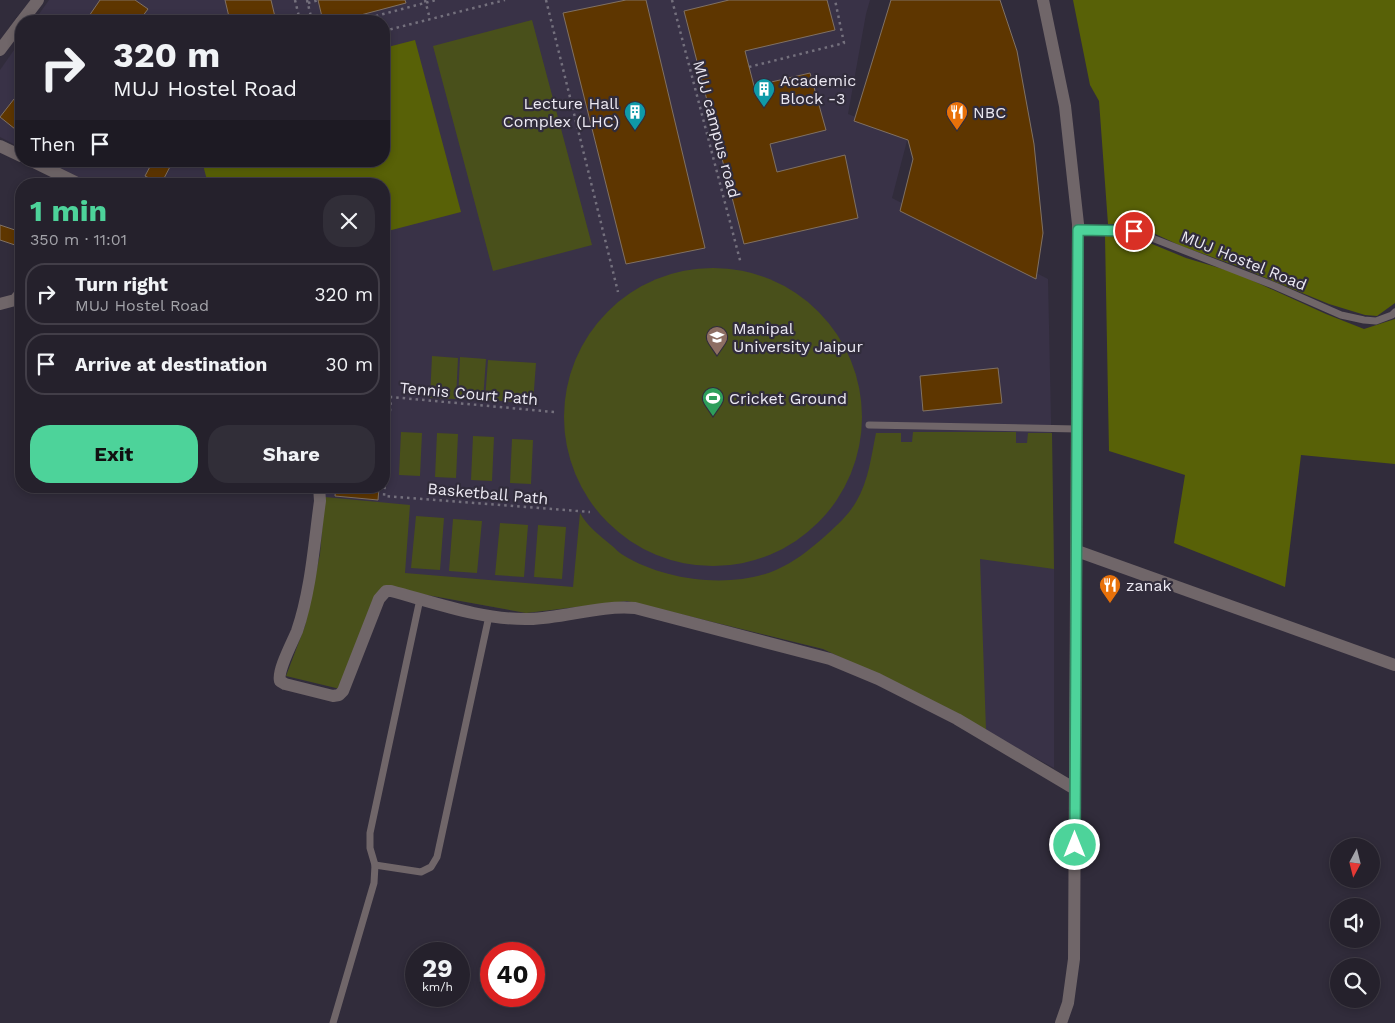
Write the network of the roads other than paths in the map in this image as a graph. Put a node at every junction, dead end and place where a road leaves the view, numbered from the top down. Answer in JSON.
{"nodes":[{"id":1,"x":38,"y":0,"type":"edge"},
{"id":2,"x":1043,"y":0,"type":"edge"},
{"id":3,"x":27,"y":15,"type":"edge"},
{"id":4,"x":15,"y":31,"type":"edge"},
{"id":5,"x":0,"y":50,"type":"edge"},
{"id":6,"x":0,"y":146,"type":"edge"},
{"id":7,"x":15,"y":153,"type":"edge"},
{"id":8,"x":41,"y":167,"type":"edge"},
{"id":9,"x":57,"y":178,"type":"edge"},
{"id":10,"x":1078,"y":230,"type":"junction"},
{"id":11,"x":15,"y":300,"type":"edge"},
{"id":12,"x":0,"y":304,"type":"edge"},
{"id":13,"x":1395,"y":312,"type":"edge"},
{"id":14,"x":869,"y":425,"type":"dead end"},
{"id":15,"x":1077,"y":429,"type":"junction"},
{"id":16,"x":320,"y":493,"type":"edge"},
{"id":17,"x":1077,"y":551,"type":"junction"},
{"id":18,"x":420,"y":599,"type":"junction"},
{"id":19,"x":489,"y":616,"type":"junction"},
{"id":20,"x":1395,"y":665,"type":"edge"},
{"id":21,"x":1075,"y":789,"type":"junction"},
{"id":22,"x":375,"y":865,"type":"junction"},
{"id":23,"x":332,"y":1023,"type":"edge"},
{"id":24,"x":1061,"y":1023,"type":"edge"}],
"edges":[{"from":1,"to":3,"type":"street"},
{"from":2,"to":10,"type":"street"},
{"from":4,"to":5,"type":"street"},
{"from":6,"to":7,"type":"street"},
{"from":8,"to":9,"type":"street"},
{"from":10,"to":13,"type":"lane","name":"MUJ Hostel Road"},
{"from":10,"to":15,"type":"street"},
{"from":11,"to":12,"type":"street"},
{"from":14,"to":15,"type":"lane"},
{"from":15,"to":17,"type":"street"},
{"from":16,"to":18,"type":"street"},
{"from":17,"to":20,"type":"street"},
{"from":17,"to":21,"type":"street"},
{"from":18,"to":19,"type":"street"},
{"from":18,"to":22,"type":"lane"},
{"from":19,"to":21,"type":"street"},
{"from":19,"to":22,"type":"lane"},
{"from":21,"to":24,"type":"street"},
{"from":22,"to":23,"type":"lane"}]}
